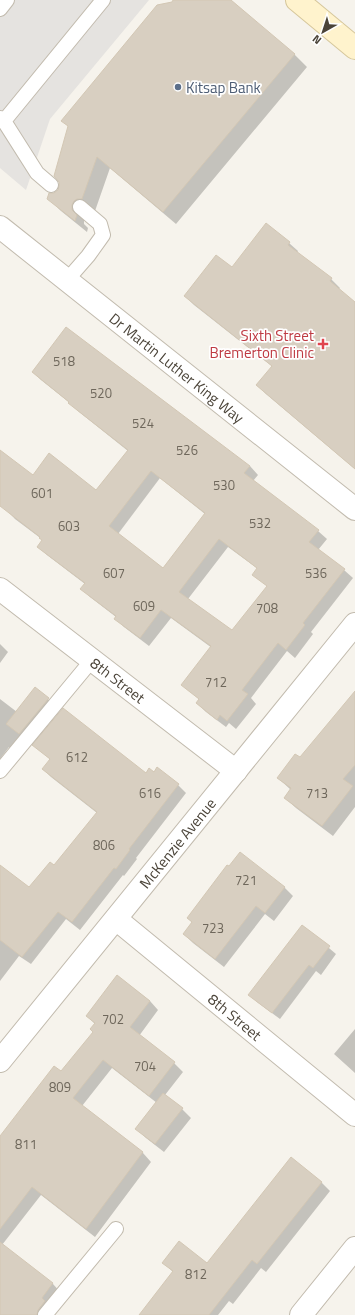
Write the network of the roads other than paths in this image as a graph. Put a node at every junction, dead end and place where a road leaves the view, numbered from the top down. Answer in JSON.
{"nodes":[{"id":1,"x":7,"y":0,"type":"edge"},
{"id":2,"x":103,"y":0,"type":"edge"},
{"id":3,"x":297,"y":0,"type":"edge"},
{"id":4,"x":0,"y":9,"type":"edge"},
{"id":5,"x":355,"y":48,"type":"edge"},
{"id":6,"x":2,"y":120,"type":"edge"},
{"id":7,"x":51,"y":185,"type":"dead end"},
{"id":8,"x":80,"y":207,"type":"dead end"},
{"id":9,"x":0,"y":226,"type":"edge"},
{"id":10,"x":67,"y":280,"type":"junction"},
{"id":11,"x":355,"y":509,"type":"edge"},
{"id":12,"x":0,"y":589,"type":"edge"},
{"id":13,"x":355,"y":624,"type":"edge"},
{"id":14,"x":92,"y":660,"type":"junction"},
{"id":15,"x":0,"y":771,"type":"edge"},
{"id":16,"x":236,"y":771,"type":"junction"},
{"id":17,"x":116,"y":919,"type":"junction"},
{"id":18,"x":0,"y":1061,"type":"edge"},
{"id":19,"x":355,"y":1115,"type":"edge"},
{"id":20,"x":116,"y":1229,"type":"dead end"},
{"id":21,"x":353,"y":1255,"type":"edge"},
{"id":22,"x":45,"y":1315,"type":"edge"},
{"id":23,"x":301,"y":1315,"type":"edge"}],
"edges":[{"from":1,"to":4,"type":"lane"},
{"from":2,"to":6,"type":"lane"},
{"from":3,"to":5,"type":"main road"},
{"from":6,"to":7,"type":"lane"},
{"from":8,"to":10,"type":"lane"},
{"from":9,"to":10,"type":"street","name":"Dr Martin Luther King Way"},
{"from":10,"to":11,"type":"street","name":"Dr Martin Luther King Way"},
{"from":12,"to":14,"type":"street","name":"8th Street"},
{"from":13,"to":16,"type":"street","name":"McKenzie Avenue"},
{"from":14,"to":15,"type":"lane"},
{"from":14,"to":16,"type":"street","name":"8th Street"},
{"from":16,"to":17,"type":"street","name":"McKenzie Avenue"},
{"from":17,"to":18,"type":"street","name":"McKenzie Avenue"},
{"from":17,"to":19,"type":"street","name":"8th Street"},
{"from":20,"to":22,"type":"lane"},
{"from":21,"to":23,"type":"street"}]}
